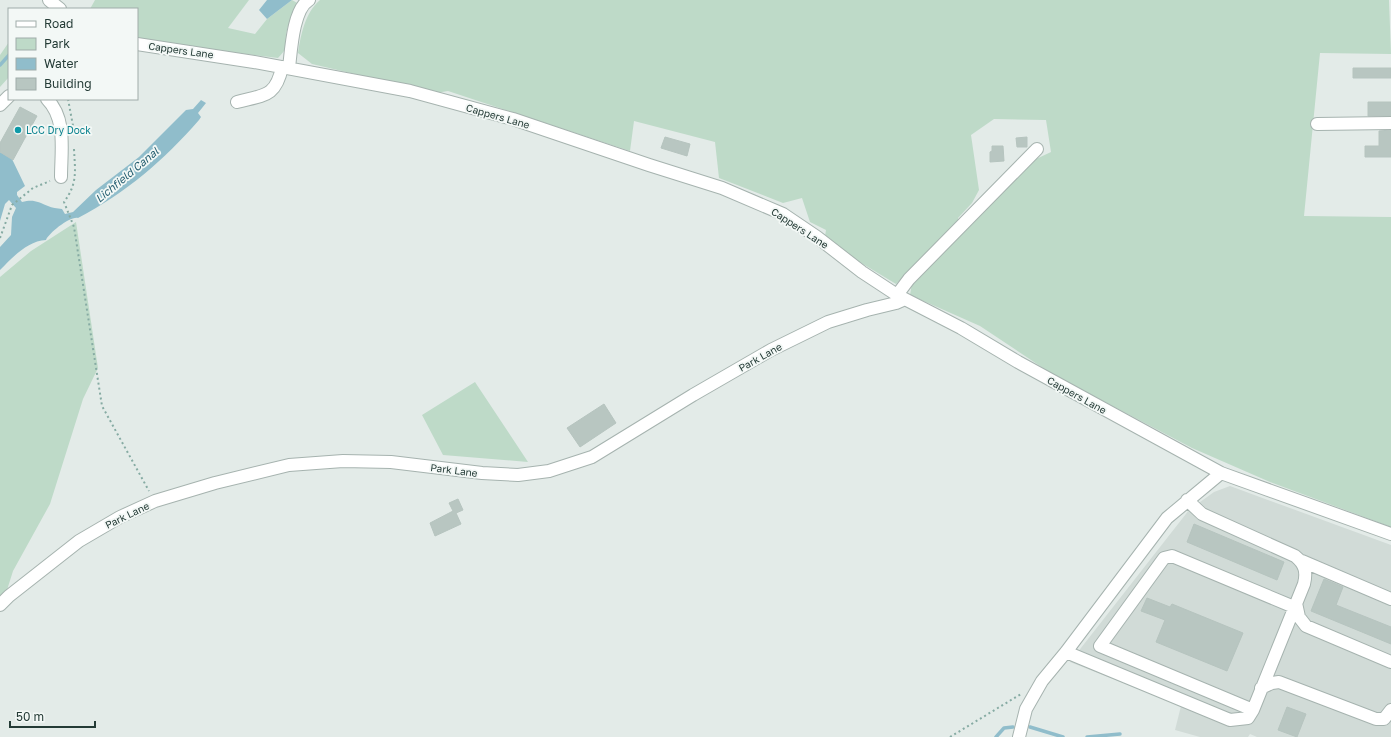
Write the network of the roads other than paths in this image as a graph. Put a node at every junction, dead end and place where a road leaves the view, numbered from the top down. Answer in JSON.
{"nodes":[{"id":1,"x":49,"y":0,"type":"edge"},
{"id":2,"x":309,"y":0,"type":"edge"},
{"id":3,"x":59,"y":8,"type":"edge"},
{"id":4,"x":138,"y":44,"type":"edge"},
{"id":5,"x":286,"y":67,"type":"junction"},
{"id":6,"x":8,"y":97,"type":"edge"},
{"id":7,"x":48,"y":100,"type":"edge"},
{"id":8,"x":237,"y":102,"type":"dead end"},
{"id":9,"x":0,"y":105,"type":"edge"},
{"id":10,"x":1391,"y":123,"type":"edge"},
{"id":11,"x":1317,"y":124,"type":"dead end"},
{"id":12,"x":1037,"y":149,"type":"dead end"},
{"id":13,"x":61,"y":177,"type":"road end"},
{"id":14,"x":901,"y":297,"type":"junction"},
{"id":15,"x":1221,"y":473,"type":"junction"},
{"id":16,"x":1187,"y":500,"type":"junction"},
{"id":17,"x":1391,"y":534,"type":"edge"},
{"id":18,"x":1302,"y":561,"type":"junction"},
{"id":19,"x":1391,"y":599,"type":"edge"},
{"id":20,"x":0,"y":605,"type":"edge"},
{"id":21,"x":1295,"y":605,"type":"junction"},
{"id":22,"x":1066,"y":652,"type":"junction"},
{"id":23,"x":1391,"y":662,"type":"edge"},
{"id":24,"x":1261,"y":688,"type":"junction"},
{"id":25,"x":1253,"y":710,"type":"junction"},
{"id":26,"x":1391,"y":710,"type":"edge"},
{"id":27,"x":1019,"y":737,"type":"edge"}],
"edges":[{"from":1,"to":3,"type":"street"},
{"from":2,"to":5,"type":"street"},
{"from":4,"to":5,"type":"street","name":"Cappers Lane"},
{"from":5,"to":8,"type":"street"},
{"from":5,"to":14,"type":"street","name":"Cappers Lane"},
{"from":6,"to":9,"type":"street"},
{"from":7,"to":13,"type":"street"},
{"from":10,"to":11,"type":"street"},
{"from":12,"to":14,"type":"street"},
{"from":14,"to":15,"type":"street","name":"Cappers Lane"},
{"from":14,"to":20,"type":"street","name":"Park Lane"},
{"from":15,"to":16,"type":"street"},
{"from":15,"to":17,"type":"street","name":"Cappers Lane"},
{"from":16,"to":18,"type":"street"},
{"from":16,"to":22,"type":"street"},
{"from":18,"to":19,"type":"street"},
{"from":18,"to":21,"type":"street"},
{"from":21,"to":23,"type":"street"},
{"from":21,"to":24,"type":"street"},
{"from":21,"to":25,"type":"street"},
{"from":22,"to":25,"type":"street"},
{"from":22,"to":27,"type":"street"},
{"from":24,"to":25,"type":"street"},
{"from":24,"to":26,"type":"street"}]}
